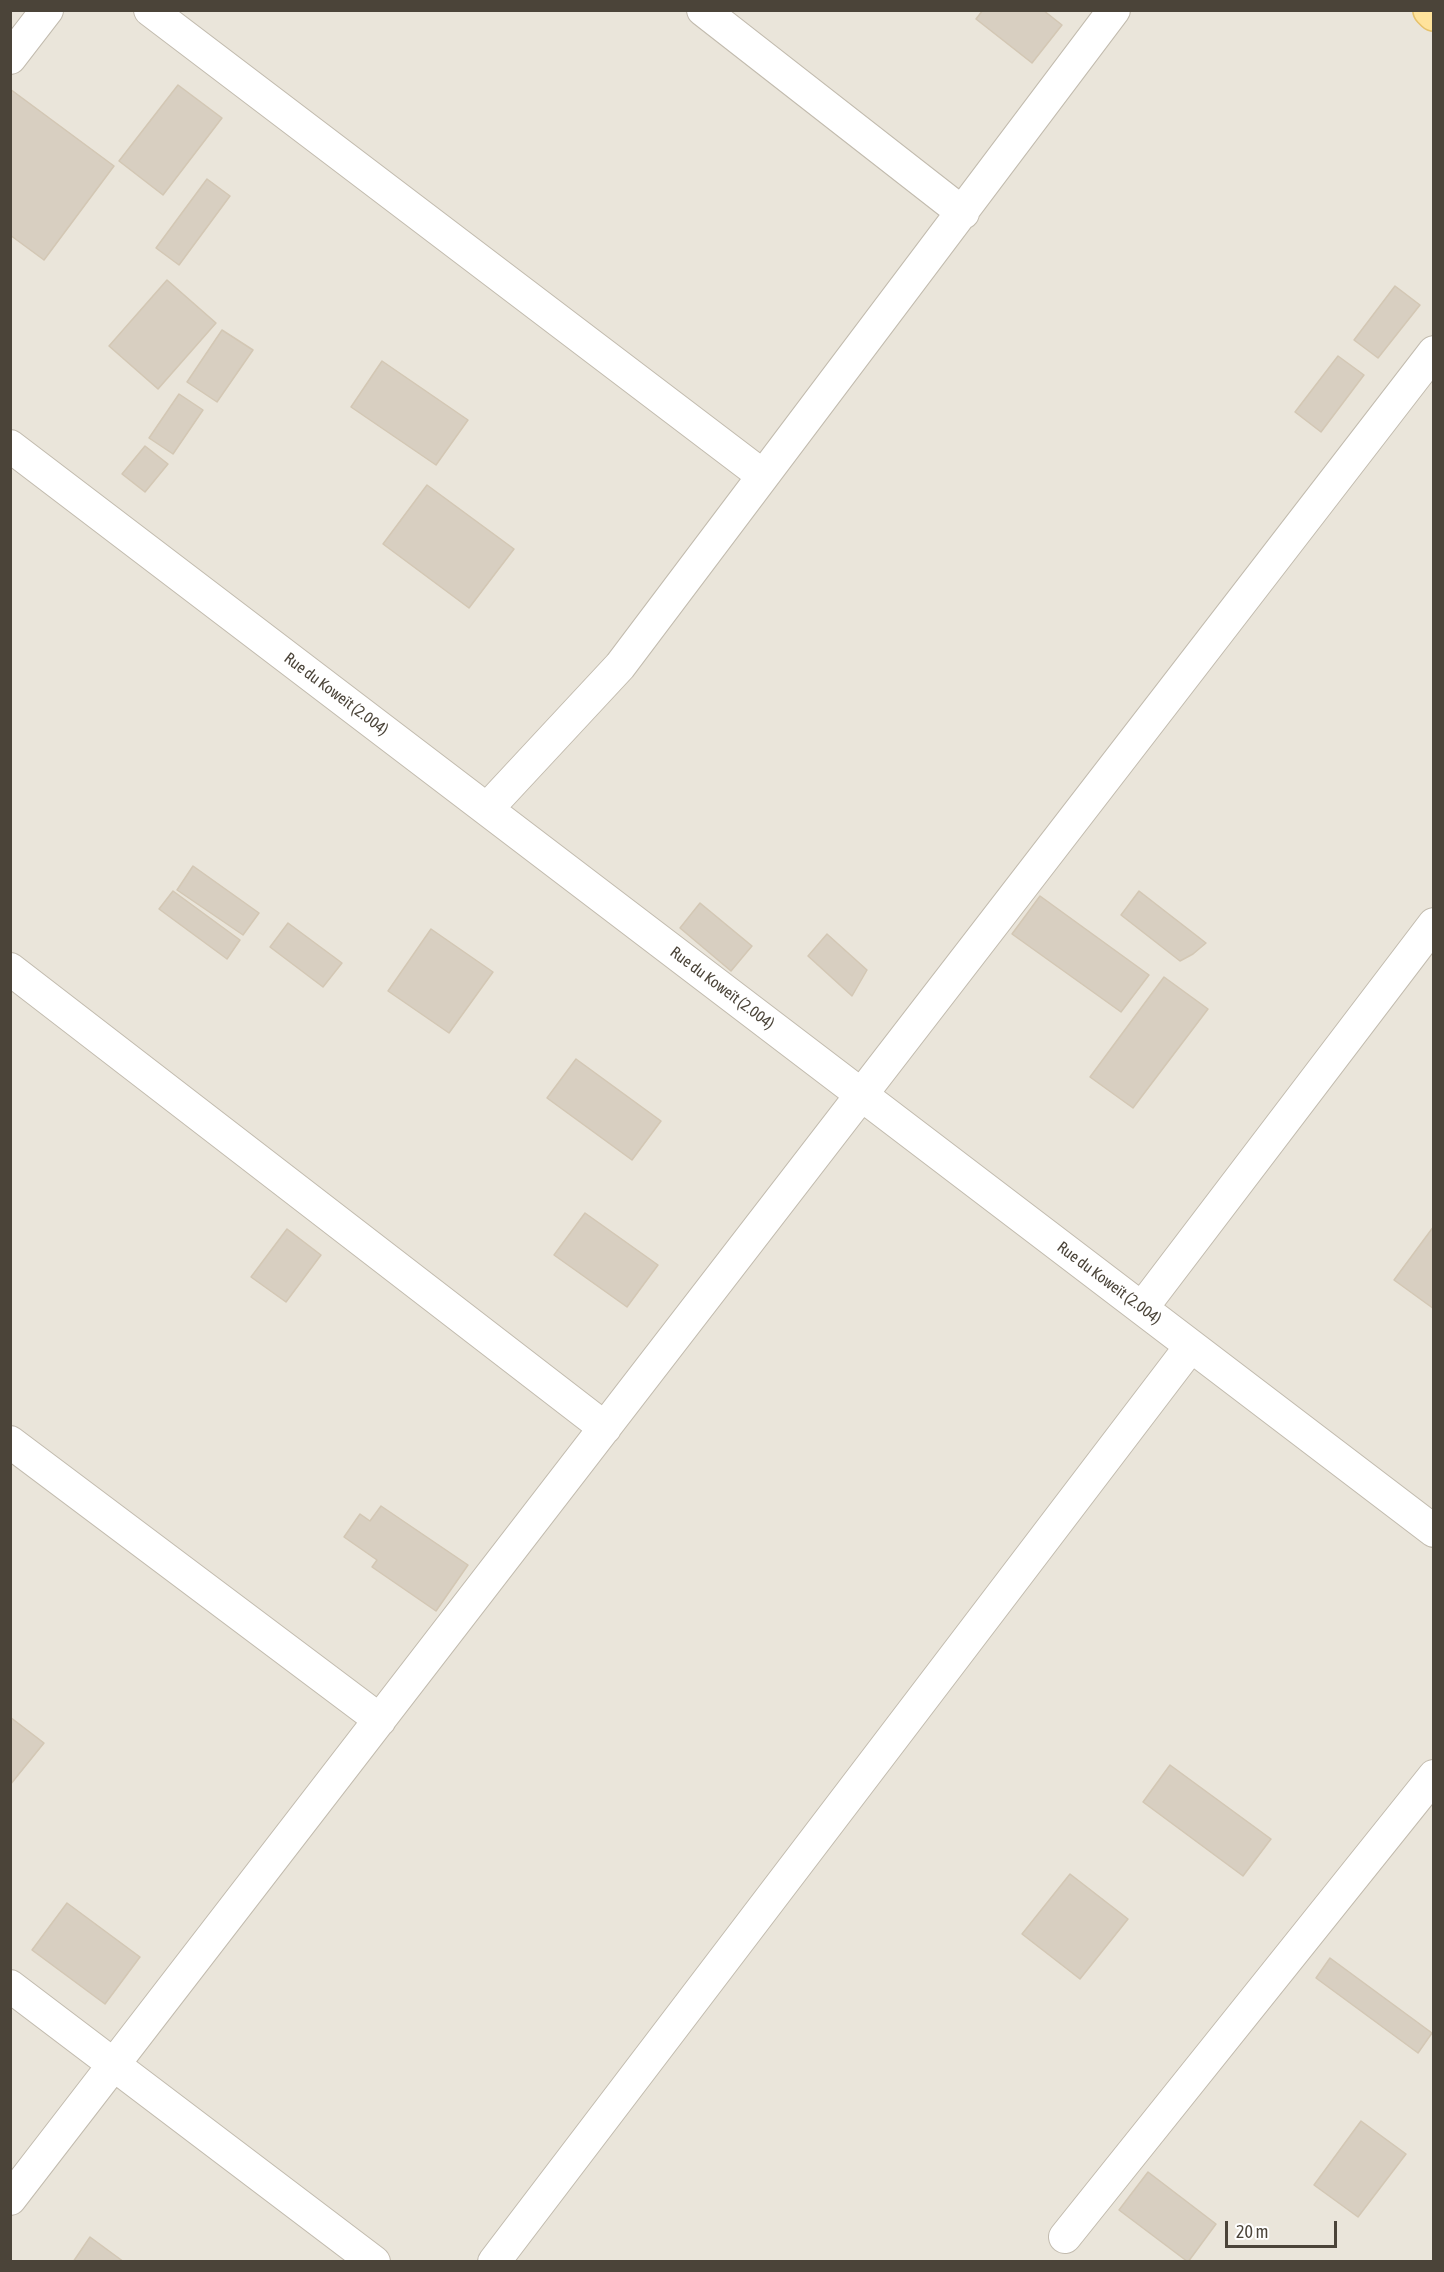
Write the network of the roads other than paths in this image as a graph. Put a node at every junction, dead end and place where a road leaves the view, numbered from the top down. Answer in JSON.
{"nodes":[{"id":1,"x":46,"y":10,"type":"edge"},
{"id":2,"x":150,"y":10,"type":"edge"},
{"id":3,"x":703,"y":10,"type":"edge"},
{"id":4,"x":1114,"y":10,"type":"edge"},
{"id":5,"x":1430,"y":10,"type":"edge"},
{"id":6,"x":1434,"y":14,"type":"edge"},
{"id":7,"x":10,"y":57,"type":"edge"},
{"id":8,"x":963,"y":213,"type":"junction"},
{"id":9,"x":1434,"y":352,"type":"edge"},
{"id":10,"x":10,"y":446,"type":"edge"},
{"id":11,"x":762,"y":475,"type":"junction"},
{"id":12,"x":487,"y":809,"type":"junction"},
{"id":13,"x":1434,"y":924,"type":"edge"},
{"id":14,"x":10,"y":969,"type":"edge"},
{"id":15,"x":862,"y":1095,"type":"junction"},
{"id":16,"x":1142,"y":1308,"type":"junction"},
{"id":17,"x":1191,"y":1346,"type":"junction"},
{"id":18,"x":605,"y":1428,"type":"junction"},
{"id":19,"x":10,"y":1442,"type":"edge"},
{"id":20,"x":1434,"y":1531,"type":"edge"},
{"id":21,"x":380,"y":1720,"type":"junction"},
{"id":22,"x":1434,"y":1776,"type":"edge"},
{"id":23,"x":10,"y":1986,"type":"edge"},
{"id":24,"x":114,"y":2064,"type":"junction"},
{"id":25,"x":10,"y":2199,"type":"edge"},
{"id":26,"x":1065,"y":2237,"type":"dead end"},
{"id":27,"x":374,"y":2262,"type":"edge"},
{"id":28,"x":494,"y":2262,"type":"edge"}],
"edges":[{"from":1,"to":7,"type":"street"},
{"from":2,"to":11,"type":"street"},
{"from":3,"to":8,"type":"street"},
{"from":4,"to":8,"type":"street"},
{"from":5,"to":6,"type":"main road"},
{"from":8,"to":11,"type":"street"},
{"from":9,"to":15,"type":"street"},
{"from":10,"to":12,"type":"street","name":"Rue du Koweït (2.004)"},
{"from":11,"to":12,"type":"street"},
{"from":12,"to":15,"type":"street","name":"Rue du Koweït (2.004)"},
{"from":13,"to":16,"type":"street"},
{"from":14,"to":18,"type":"street"},
{"from":15,"to":16,"type":"street","name":"Rue du Koweït (2.004)"},
{"from":15,"to":18,"type":"street"},
{"from":16,"to":17,"type":"street","name":"Rue du Koweït (2.004)"},
{"from":17,"to":20,"type":"street","name":"Rue du Koweït (2.004)"},
{"from":17,"to":28,"type":"street"},
{"from":18,"to":21,"type":"street"},
{"from":19,"to":21,"type":"street"},
{"from":21,"to":24,"type":"street"},
{"from":22,"to":26,"type":"street"},
{"from":23,"to":24,"type":"street"},
{"from":24,"to":25,"type":"street"},
{"from":24,"to":27,"type":"street"}]}
